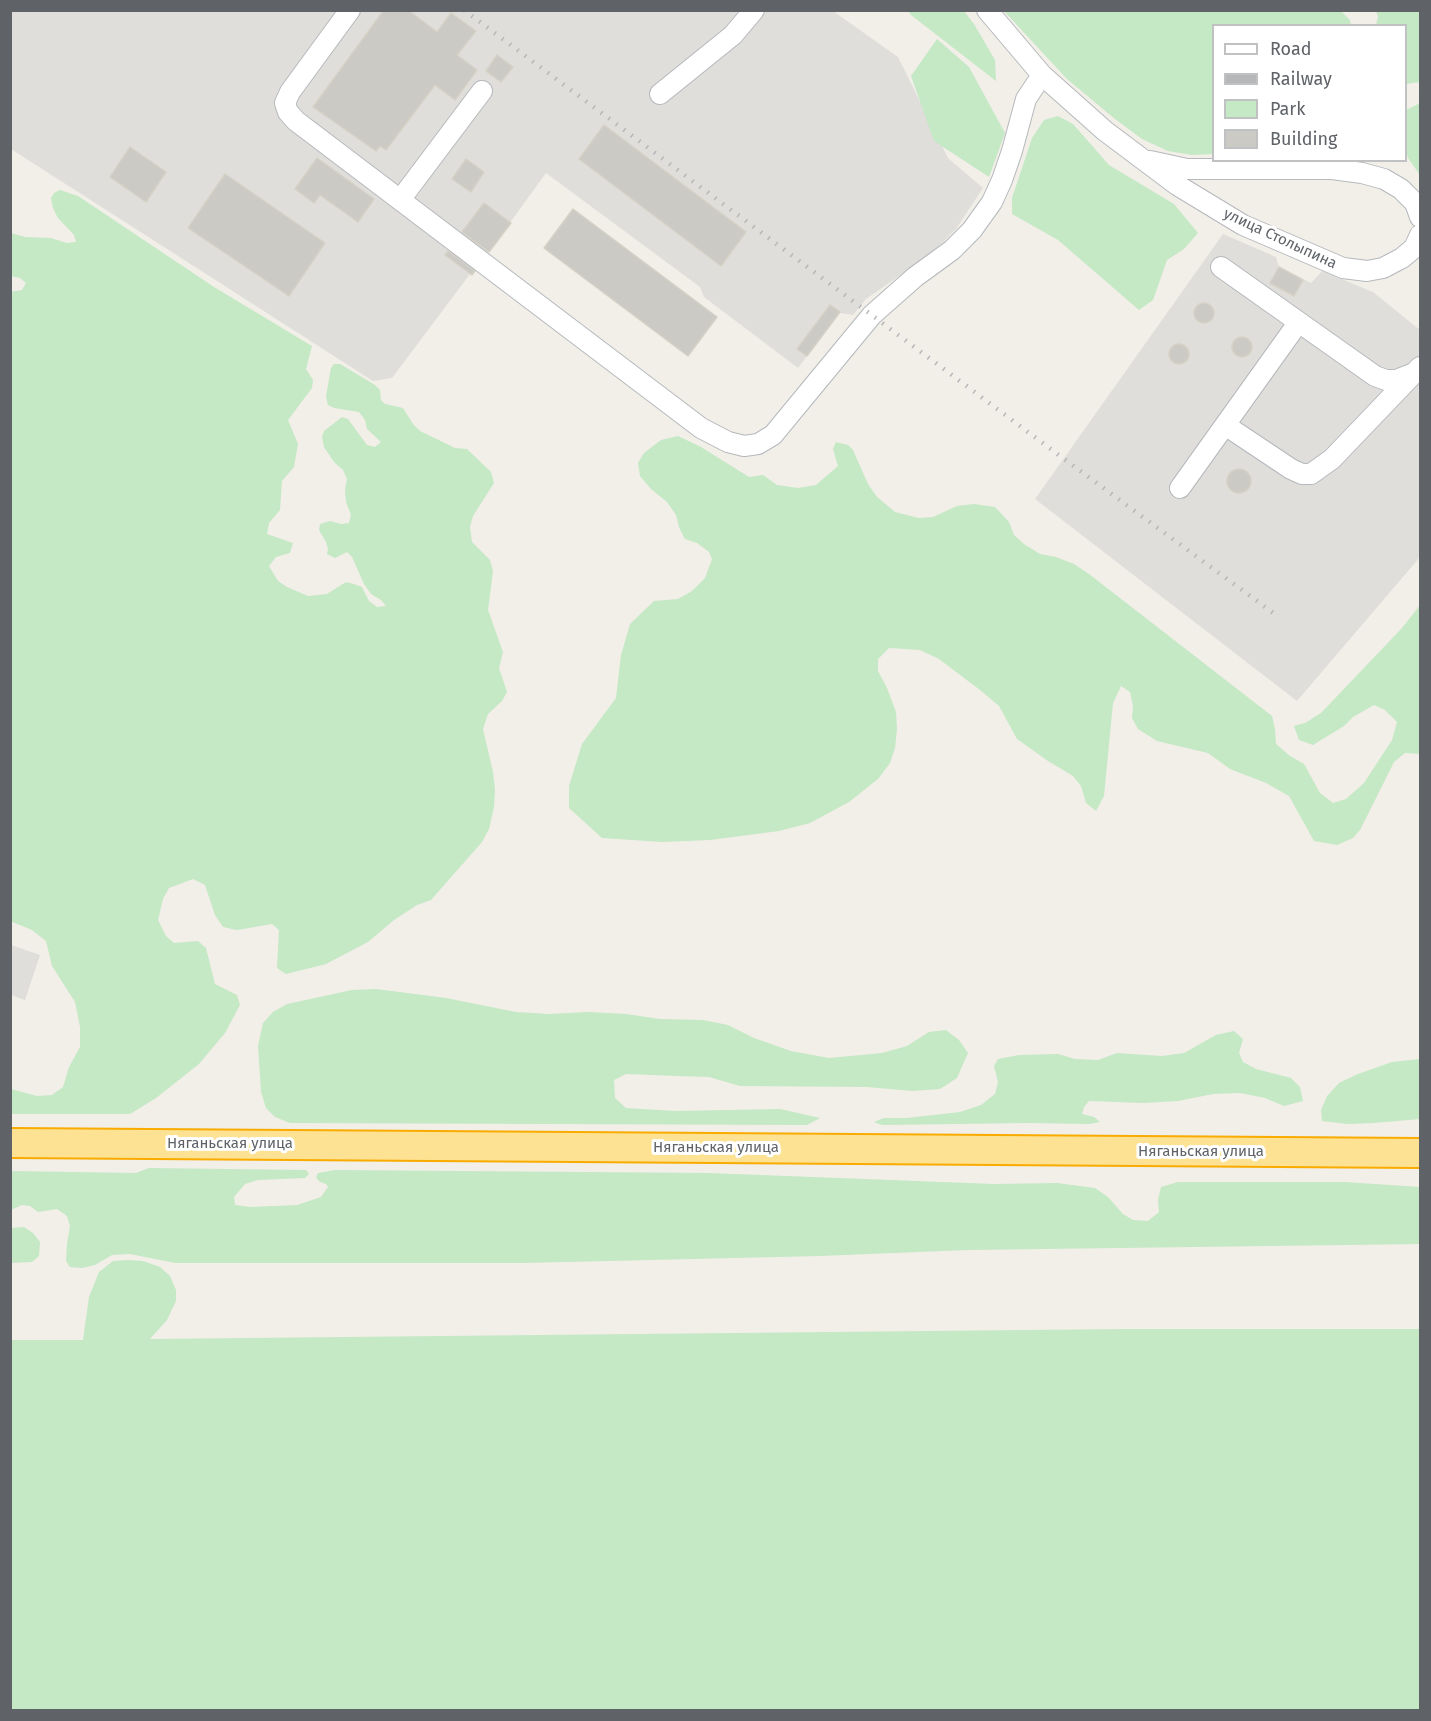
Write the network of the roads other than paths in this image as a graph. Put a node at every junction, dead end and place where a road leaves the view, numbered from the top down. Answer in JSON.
{"nodes":[{"id":1,"x":350,"y":10,"type":"edge"},
{"id":2,"x":754,"y":10,"type":"edge"},
{"id":3,"x":987,"y":10,"type":"edge"},
{"id":4,"x":1042,"y":75,"type":"junction"},
{"id":5,"x":482,"y":91,"type":"dead end"},
{"id":6,"x":660,"y":94,"type":"dead end"},
{"id":7,"x":1139,"y":158,"type":"junction"},
{"id":8,"x":400,"y":200,"type":"junction"},
{"id":9,"x":1420,"y":217,"type":"edge"},
{"id":10,"x":1420,"y":234,"type":"edge"},
{"id":11,"x":1221,"y":267,"type":"dead end"},
{"id":12,"x":1298,"y":323,"type":"junction"},
{"id":13,"x":1419,"y":370,"type":"edge"},
{"id":14,"x":1225,"y":425,"type":"junction"},
{"id":15,"x":1180,"y":488,"type":"dead end"},
{"id":16,"x":10,"y":1143,"type":"edge"},
{"id":17,"x":1420,"y":1153,"type":"edge"}],
"edges":[{"from":1,"to":8,"type":"street"},
{"from":2,"to":6,"type":"street"},
{"from":3,"to":4,"type":"street","name":"улица Столыпина"},
{"from":4,"to":7,"type":"street","name":"улица Столыпина"},
{"from":4,"to":8,"type":"street"},
{"from":5,"to":8,"type":"street"},
{"from":7,"to":9,"type":"street","name":"улица Столыпина"},
{"from":7,"to":10,"type":"street","name":"улица Столыпина"},
{"from":11,"to":12,"type":"street"},
{"from":12,"to":13,"type":"street"},
{"from":12,"to":14,"type":"street"},
{"from":13,"to":14,"type":"street"},
{"from":14,"to":15,"type":"street"},
{"from":16,"to":17,"type":"highway","name":"Няганьская улица"}]}
